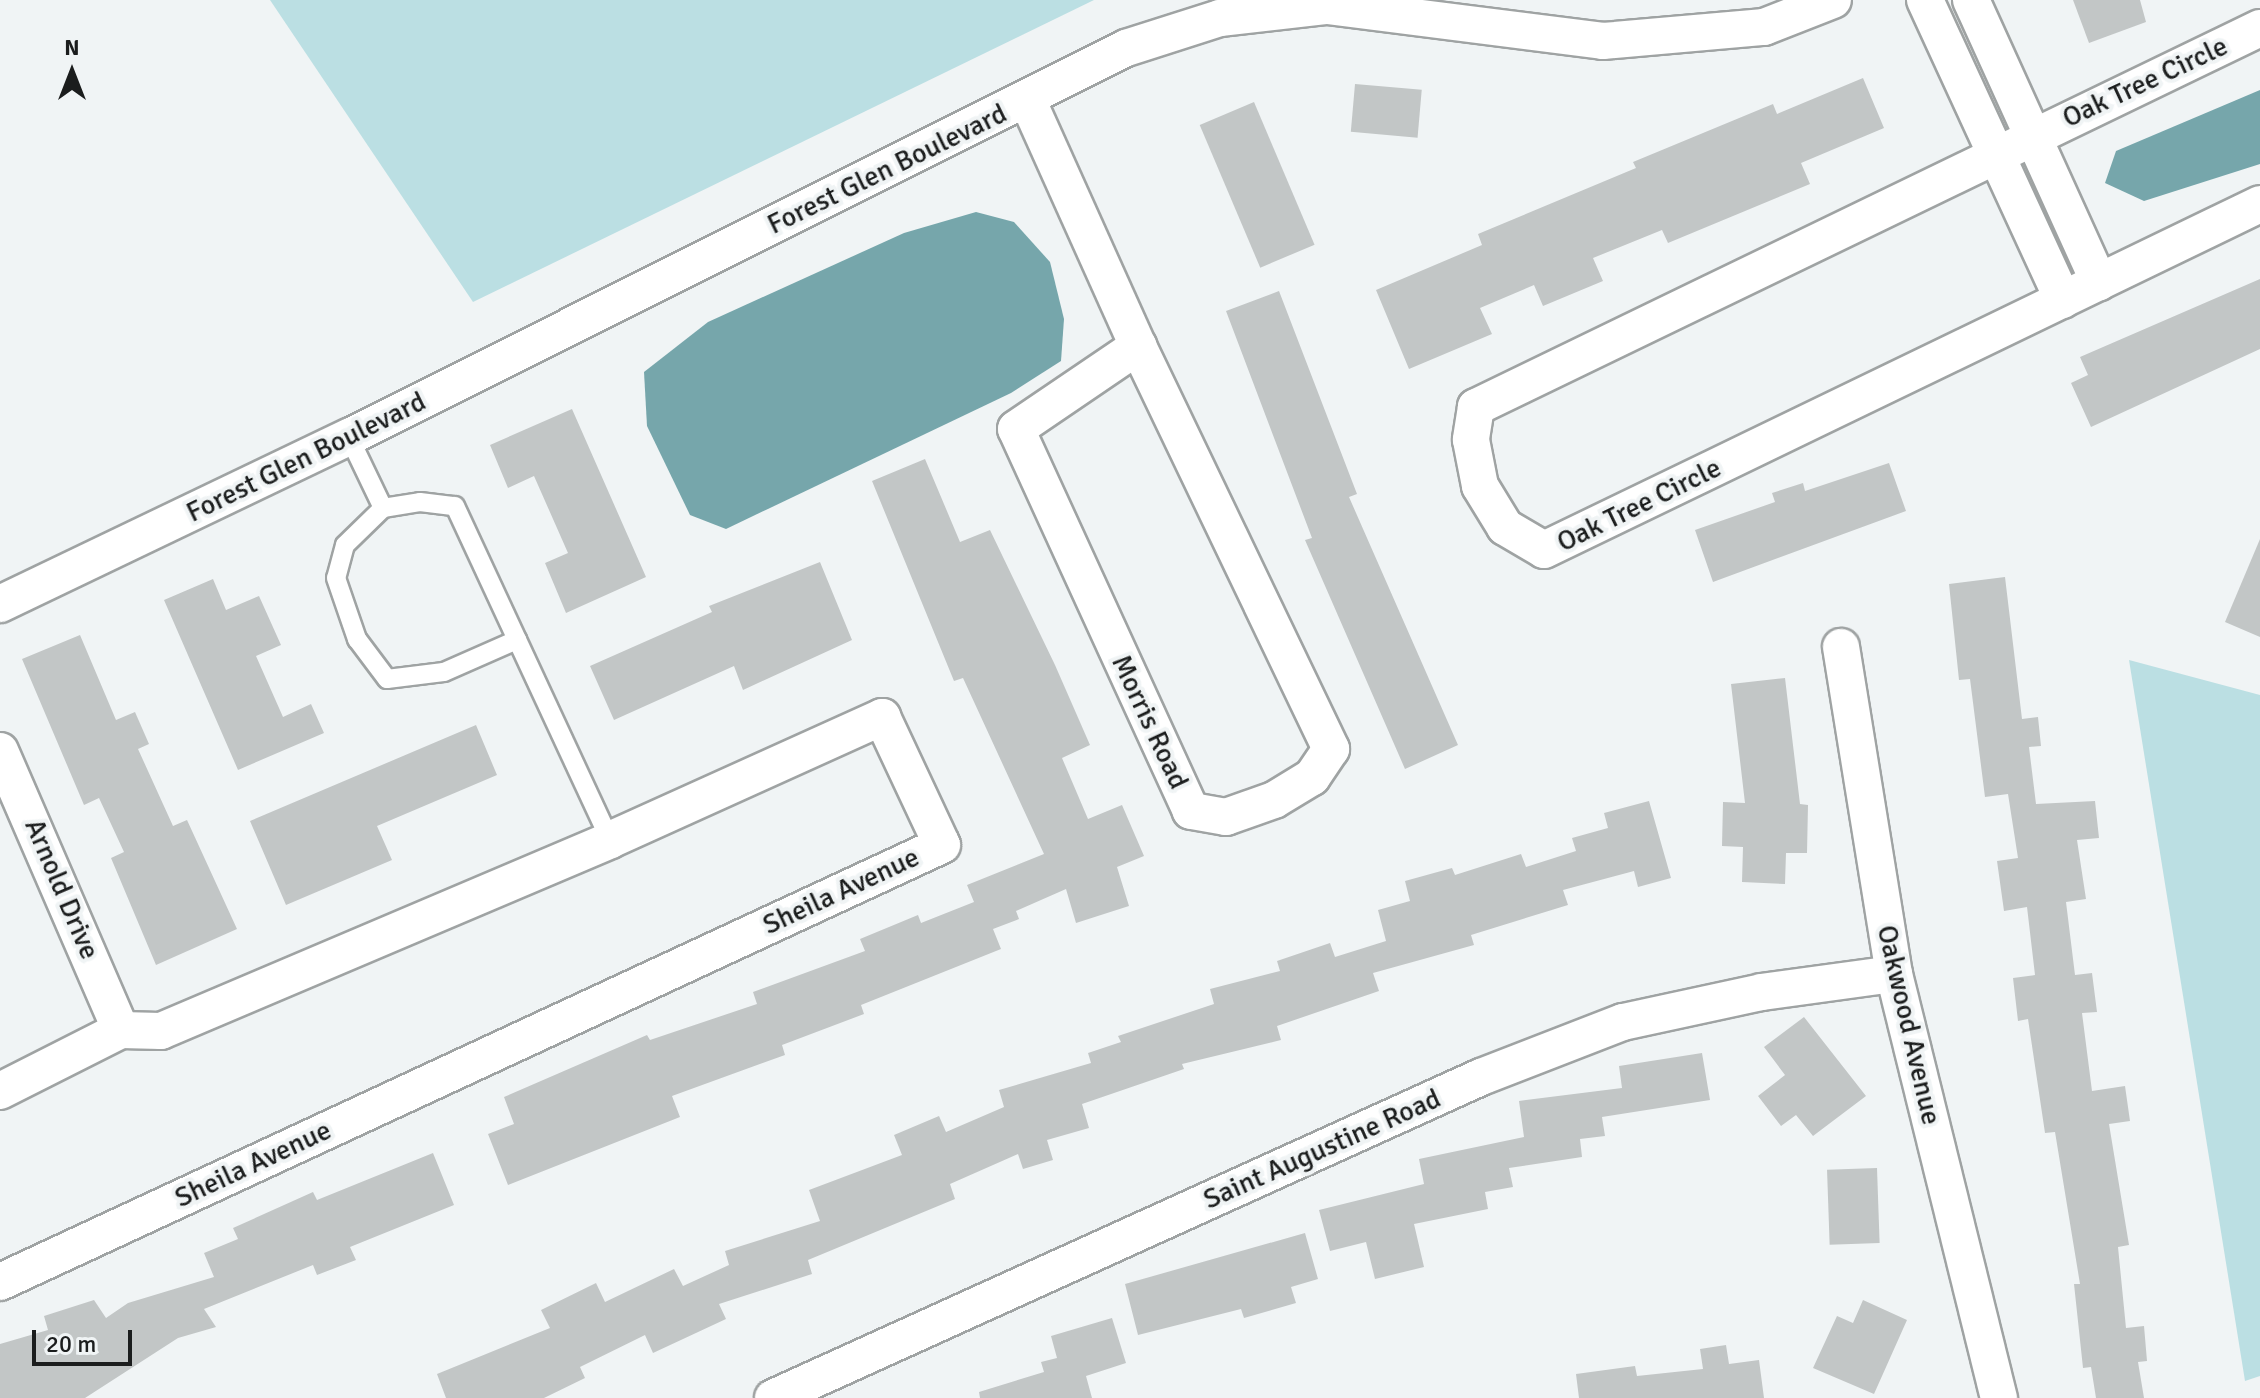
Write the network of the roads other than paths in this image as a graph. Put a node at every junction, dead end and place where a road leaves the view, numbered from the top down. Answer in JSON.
{"nodes":[{"id":1,"x":1833,"y":0,"type":"edge"},
{"id":2,"x":1925,"y":0,"type":"edge"},
{"id":3,"x":1971,"y":0,"type":"edge"},
{"id":4,"x":2260,"y":28,"type":"edge"},
{"id":5,"x":1027,"y":99,"type":"junction"},
{"id":6,"x":2030,"y":136,"type":"junction"},
{"id":7,"x":1994,"y":153,"type":"junction"},
{"id":8,"x":2260,"y":204,"type":"edge"},
{"id":9,"x":2099,"y":282,"type":"junction"},
{"id":10,"x":2063,"y":300,"type":"junction"},
{"id":11,"x":1138,"y":346,"type":"junction"},
{"id":12,"x":349,"y":437,"type":"junction"},
{"id":13,"x":383,"y":508,"type":"junction"},
{"id":14,"x":0,"y":604,"type":"edge"},
{"id":15,"x":517,"y":640,"type":"junction"},
{"id":16,"x":1841,"y":647,"type":"dead end"},
{"id":17,"x":0,"y":751,"type":"edge"},
{"id":18,"x":610,"y":840,"type":"junction"},
{"id":19,"x":1894,"y":974,"type":"junction"},
{"id":20,"x":121,"y":1030,"type":"junction"},
{"id":21,"x":0,"y":1091,"type":"edge"},
{"id":22,"x":0,"y":1282,"type":"edge"},
{"id":23,"x":773,"y":1398,"type":"edge"},
{"id":24,"x":1999,"y":1398,"type":"edge"}],
"edges":[{"from":1,"to":5,"type":"street","name":"Forest Glen Boulevard"},
{"from":2,"to":7,"type":"street"},
{"from":3,"to":6,"type":"street","name":"Oak Tree Circle"},
{"from":4,"to":6,"type":"street","name":"Oak Tree Circle"},
{"from":5,"to":11,"type":"street","name":"Morris Road"},
{"from":5,"to":12,"type":"street","name":"Forest Glen Boulevard"},
{"from":6,"to":7,"type":"street","name":"Oak Tree Circle"},
{"from":6,"to":9,"type":"street","name":"Oak Tree Circle"},
{"from":7,"to":10,"type":"street"},
{"from":7,"to":10,"type":"street","name":"Oak Tree Circle"},
{"from":8,"to":9,"type":"street","name":"Oak Tree Circle"},
{"from":9,"to":10,"type":"street","name":"Oak Tree Circle"},
{"from":11,"to":11,"type":"street","name":"Morris Road"},
{"from":12,"to":13,"type":"lane"},
{"from":12,"to":14,"type":"street","name":"Forest Glen Boulevard"},
{"from":13,"to":15,"type":"lane"},
{"from":13,"to":15,"type":"lane"},
{"from":15,"to":18,"type":"lane"},
{"from":16,"to":19,"type":"street","name":"Oakwood Avenue"},
{"from":17,"to":20,"type":"street","name":"Arnold Drive"},
{"from":18,"to":20,"type":"street"},
{"from":18,"to":22,"type":"street","name":"Sheila Avenue"},
{"from":19,"to":23,"type":"street","name":"Saint Augustine Road"},
{"from":19,"to":24,"type":"street","name":"Oakwood Avenue"},
{"from":20,"to":21,"type":"street"}]}
